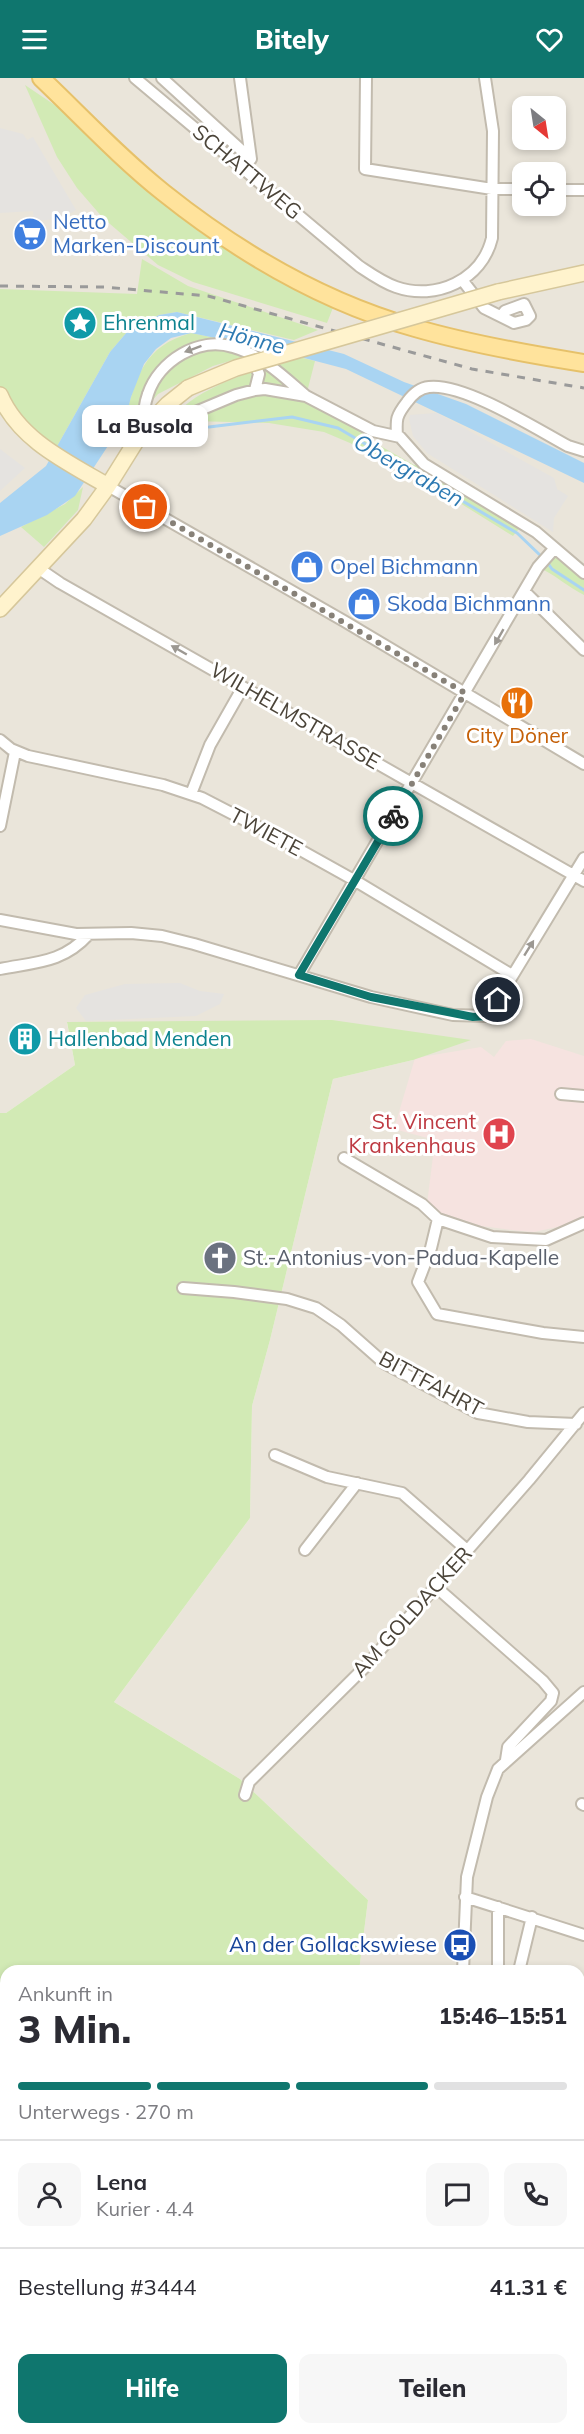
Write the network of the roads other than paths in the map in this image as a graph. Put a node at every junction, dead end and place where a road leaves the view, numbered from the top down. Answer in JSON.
{"nodes":[{"id":1,"x":41,"y":78,"type":"edge"},
{"id":2,"x":135,"y":78,"type":"edge"},
{"id":3,"x":162,"y":78,"type":"edge"},
{"id":4,"x":240,"y":78,"type":"edge"},
{"id":5,"x":366,"y":78,"type":"edge"},
{"id":6,"x":485,"y":78,"type":"edge"},
{"id":7,"x":251,"y":159,"type":"junction"},
{"id":8,"x":248,"y":171,"type":"junction"},
{"id":9,"x":492,"y":189,"type":"junction"},
{"id":10,"x":512,"y":189,"type":"edge"},
{"id":11,"x":566,"y":190,"type":"edge"},
{"id":12,"x":584,"y":190,"type":"edge"},
{"id":13,"x":583,"y":273,"type":"edge"},
{"id":14,"x":463,"y":281,"type":"junction"},
{"id":15,"x":502,"y":315,"type":"dead end"},
{"id":16,"x":250,"y":353,"type":"junction"},
{"id":17,"x":584,"y":363,"type":"edge"},
{"id":18,"x":255,"y":390,"type":"junction"},
{"id":19,"x":0,"y":395,"type":"edge"},
{"id":20,"x":306,"y":396,"type":"junction"},
{"id":21,"x":143,"y":430,"type":"junction"},
{"id":22,"x":397,"y":435,"type":"junction"},
{"id":23,"x":584,"y":452,"type":"edge"},
{"id":24,"x":108,"y":486,"type":"junction"},
{"id":25,"x":554,"y":549,"type":"junction"},
{"id":26,"x":38,"y":568,"type":"junction"},
{"id":27,"x":584,"y":573,"type":"edge"},
{"id":28,"x":525,"y":592,"type":"junction"},
{"id":29,"x":0,"y":609,"type":"edge"},
{"id":30,"x":584,"y":650,"type":"edge"},
{"id":31,"x":243,"y":687,"type":"junction"},
{"id":32,"x":465,"y":693,"type":"junction"},
{"id":33,"x":0,"y":740,"type":"edge"},
{"id":34,"x":15,"y":752,"type":"junction"},
{"id":35,"x":584,"y":764,"type":"edge"},
{"id":36,"x":413,"y":783,"type":"junction"},
{"id":37,"x":191,"y":794,"type":"junction"},
{"id":38,"x":0,"y":826,"type":"edge"},
{"id":39,"x":584,"y":858,"type":"edge"},
{"id":40,"x":579,"y":878,"type":"edge"},
{"id":41,"x":354,"y":880,"type":"junction"},
{"id":42,"x":0,"y":920,"type":"edge"},
{"id":43,"x":89,"y":934,"type":"junction"},
{"id":44,"x":0,"y":969,"type":"edge"},
{"id":45,"x":299,"y":975,"type":"junction"},
{"id":46,"x":512,"y":975,"type":"junction"},
{"id":47,"x":561,"y":1094,"type":"dead end"},
{"id":48,"x":584,"y":1096,"type":"edge"},
{"id":49,"x":344,"y":1158,"type":"dead end"},
{"id":50,"x":438,"y":1219,"type":"junction"},
{"id":51,"x":584,"y":1223,"type":"edge"},
{"id":52,"x":183,"y":1288,"type":"dead end"},
{"id":53,"x":584,"y":1337,"type":"edge"},
{"id":54,"x":584,"y":1413,"type":"edge"},
{"id":55,"x":576,"y":1424,"type":"junction"},
{"id":56,"x":276,"y":1455,"type":"dead end"},
{"id":57,"x":357,"y":1483,"type":"junction"},
{"id":58,"x":305,"y":1550,"type":"dead end"},
{"id":59,"x":467,"y":1550,"type":"junction"},
{"id":60,"x":436,"y":1587,"type":"junction"},
{"id":61,"x":584,"y":1692,"type":"edge"},
{"id":62,"x":506,"y":1760,"type":"junction"},
{"id":63,"x":245,"y":1795,"type":"dead end"},
{"id":64,"x":465,"y":1897,"type":"junction"},
{"id":65,"x":498,"y":1907,"type":"junction"},
{"id":66,"x":532,"y":1917,"type":"junction"},
{"id":67,"x":584,"y":1935,"type":"edge"},
{"id":68,"x":463,"y":1965,"type":"edge"},
{"id":69,"x":498,"y":1965,"type":"edge"},
{"id":70,"x":520,"y":1965,"type":"edge"}],
"edges":[{"from":1,"to":17,"type":"main road"},
{"from":2,"to":8,"type":"street","name":"SCHATTWEG"},
{"from":3,"to":7,"type":"street","name":"SCHATTWEG"},
{"from":4,"to":7,"type":"street"},
{"from":5,"to":9,"type":"street"},
{"from":6,"to":9,"type":"street"},
{"from":7,"to":8,"type":"street"},
{"from":8,"to":14,"type":"street","name":"SCHATTWEG"},
{"from":9,"to":10,"type":"street"},
{"from":9,"to":14,"type":"street"},
{"from":11,"to":12,"type":"street"},
{"from":13,"to":21,"type":"street","bridge":true},
{"from":14,"to":15,"type":"street"},
{"from":16,"to":18,"type":"street"},
{"from":16,"to":20,"type":"street"},
{"from":16,"to":21,"type":"street","one_way":true},
{"from":18,"to":20,"type":"street"},
{"from":18,"to":21,"type":"street"},
{"from":19,"to":24,"type":"street"},
{"from":20,"to":22,"type":"street"},
{"from":21,"to":24,"type":"street"},
{"from":22,"to":23,"type":"street"},
{"from":22,"to":25,"type":"street"},
{"from":24,"to":26,"type":"street"},
{"from":24,"to":32,"type":"street"},
{"from":25,"to":27,"type":"street"},
{"from":25,"to":28,"type":"street"},
{"from":26,"to":29,"type":"street"},
{"from":31,"to":26,"type":"street","name":"WILHELMSTRASSE","one_way":true},
{"from":28,"to":30,"type":"street"},
{"from":28,"to":32,"type":"street","one_way":true},
{"from":31,"to":36,"type":"street","name":"WILHELMSTRASSE"},
{"from":31,"to":37,"type":"street"},
{"from":32,"to":35,"type":"street"},
{"from":32,"to":36,"type":"street"},
{"from":33,"to":34,"type":"street","name":"TWIETE"},
{"from":34,"to":37,"type":"street","name":"TWIETE"},
{"from":34,"to":38,"type":"street"},
{"from":36,"to":40,"type":"street","name":"WILHELMSTRASSE"},
{"from":36,"to":41,"type":"street"},
{"from":37,"to":41,"type":"street","name":"TWIETE"},
{"from":39,"to":40,"type":"street"},
{"from":46,"to":40,"type":"street","one_way":true},
{"from":41,"to":45,"type":"street"},
{"from":41,"to":46,"type":"street","name":"TWIETE"},
{"from":42,"to":43,"type":"street"},
{"from":43,"to":44,"type":"street"},
{"from":43,"to":45,"type":"street"},
{"from":45,"to":46,"type":"street"},
{"from":47,"to":48,"type":"street"},
{"from":49,"to":50,"type":"street"},
{"from":50,"to":51,"type":"street"},
{"from":50,"to":53,"type":"street"},
{"from":52,"to":55,"type":"street","name":"BITTFAHRT"},
{"from":54,"to":55,"type":"street"},
{"from":55,"to":59,"type":"street","name":"AM GOLDACKER"},
{"from":56,"to":57,"type":"street"},
{"from":57,"to":58,"type":"street"},
{"from":57,"to":59,"type":"street"},
{"from":59,"to":60,"type":"street","name":"AM GOLDACKER"},
{"from":60,"to":62,"type":"street"},
{"from":60,"to":63,"type":"street","name":"AM GOLDACKER"},
{"from":61,"to":62,"type":"street"},
{"from":62,"to":64,"type":"street"},
{"from":64,"to":65,"type":"street"},
{"from":64,"to":68,"type":"street"},
{"from":65,"to":66,"type":"street"},
{"from":65,"to":69,"type":"street"},
{"from":66,"to":67,"type":"street"},
{"from":66,"to":70,"type":"street"}]}
